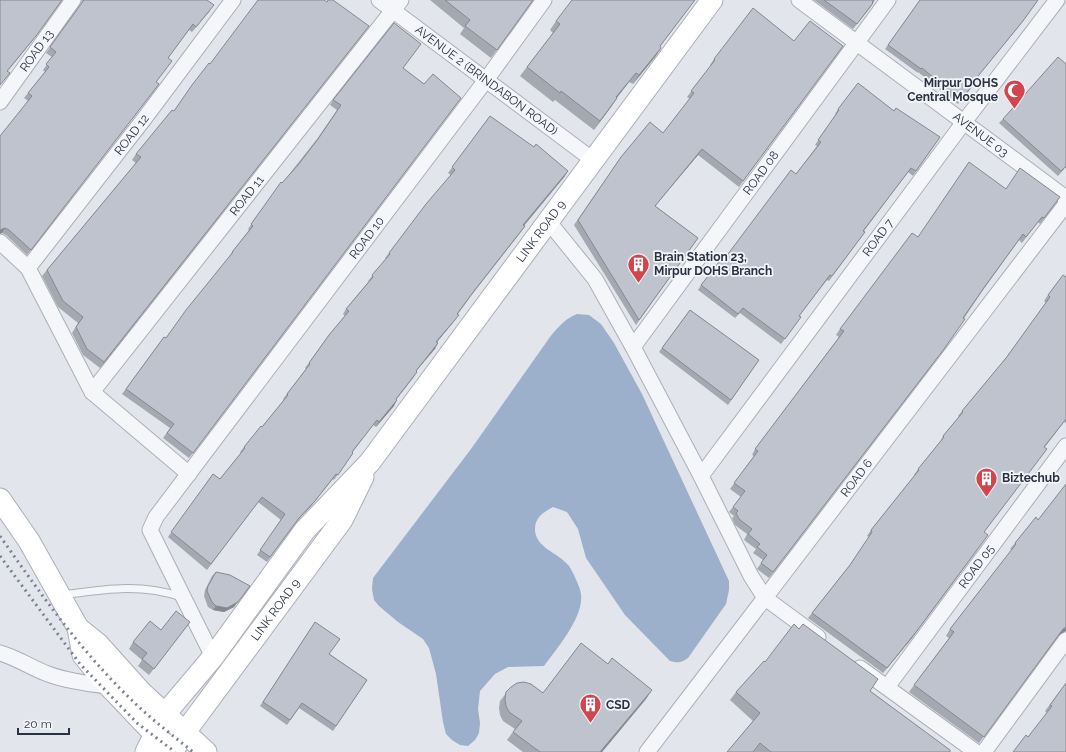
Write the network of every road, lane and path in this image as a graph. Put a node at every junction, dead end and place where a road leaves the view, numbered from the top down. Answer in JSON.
{"nodes":[{"id":1,"x":73,"y":0,"type":"edge"},
{"id":2,"x":233,"y":0,"type":"edge"},
{"id":3,"x":379,"y":0,"type":"edge"},
{"id":4,"x":544,"y":0,"type":"edge"},
{"id":5,"x":712,"y":0,"type":"edge"},
{"id":6,"x":799,"y":0,"type":"edge"},
{"id":7,"x":888,"y":0,"type":"edge"},
{"id":8,"x":1057,"y":0,"type":"edge"},
{"id":9,"x":397,"y":5,"type":"edge"},
{"id":10,"x":857,"y":43,"type":"junction"},
{"id":11,"x":486,"y":80,"type":"junction"},
{"id":12,"x":0,"y":102,"type":"edge"},
{"id":13,"x":964,"y":122,"type":"junction"},
{"id":14,"x":593,"y":160,"type":"junction"},
{"id":15,"x":1066,"y":198,"type":"edge"},
{"id":16,"x":1066,"y":204,"type":"edge"},
{"id":17,"x":548,"y":221,"type":"junction"},
{"id":18,"x":0,"y":242,"type":"edge"},
{"id":19,"x":28,"y":268,"type":"junction"},
{"id":20,"x":633,"y":347,"type":"junction"},
{"id":21,"x":92,"y":392,"type":"junction"},
{"id":22,"x":1066,"y":446,"type":"edge"},
{"id":23,"x":370,"y":462,"type":"junction"},
{"id":24,"x":189,"y":474,"type":"junction"},
{"id":25,"x":701,"y":476,"type":"junction"},
{"id":26,"x":0,"y":499,"type":"edge"},
{"id":27,"x":60,"y":596,"type":"junction"},
{"id":28,"x":183,"y":597,"type":"junction"},
{"id":29,"x":765,"y":598,"type":"junction"},
{"id":30,"x":78,"y":628,"type":"junction"},
{"id":31,"x":1066,"y":640,"type":"edge"},
{"id":32,"x":829,"y":645,"type":"edge"},
{"id":33,"x":0,"y":653,"type":"edge"},
{"id":34,"x":213,"y":657,"type":"junction"},
{"id":35,"x":848,"y":659,"type":"edge"},
{"id":36,"x":109,"y":686,"type":"junction"},
{"id":37,"x":887,"y":687,"type":"junction"},
{"id":38,"x":165,"y":714,"type":"junction"},
{"id":39,"x":185,"y":732,"type":"junction"},
{"id":40,"x":150,"y":743,"type":"edge"},
{"id":41,"x":172,"y":752,"type":"edge"},
{"id":42,"x":206,"y":752,"type":"edge"},
{"id":43,"x":647,"y":752,"type":"edge"},
{"id":44,"x":976,"y":752,"type":"edge"},
{"id":45,"x":984,"y":752,"type":"edge"}],
"edges":[{"from":1,"to":12,"type":"street","name":"ROAD 13"},
{"from":2,"to":19,"type":"street","name":"ROAD 12"},
{"from":3,"to":9,"type":"street","name":"AVENUE 2 (BRINDABON ROAD)"},
{"from":4,"to":11,"type":"street","name":"ROAD 10"},
{"from":5,"to":14,"type":"main road","name":"LINK ROAD 9"},
{"from":6,"to":10,"type":"street","name":"AVENUE 03"},
{"from":7,"to":10,"type":"street","name":"ROAD 08"},
{"from":8,"to":13,"type":"street","name":"ROAD 7"},
{"from":9,"to":11,"type":"street","name":"AVENUE 2 (BRINDABON ROAD)"},
{"from":9,"to":21,"type":"street","name":"ROAD 11"},
{"from":10,"to":13,"type":"street","name":"AVENUE 03"},
{"from":10,"to":20,"type":"street","name":"ROAD 08"},
{"from":11,"to":14,"type":"street","name":"AVENUE 2 (BRINDABON ROAD)"},
{"from":11,"to":24,"type":"street","name":"ROAD 10"},
{"from":13,"to":15,"type":"street","name":"AVENUE 03"},
{"from":13,"to":25,"type":"street","name":"ROAD 7"},
{"from":14,"to":17,"type":"main road","name":"LINK ROAD 9"},
{"from":16,"to":29,"type":"street","name":"ROAD 6"},
{"from":17,"to":20,"type":"street"},
{"from":17,"to":23,"type":"main road","name":"LINK ROAD 9"},
{"from":18,"to":19,"type":"street"},
{"from":19,"to":21,"type":"street"},
{"from":20,"to":25,"type":"street"},
{"from":21,"to":24,"type":"street"},
{"from":22,"to":37,"type":"street","name":"ROAD 05"},
{"from":23,"to":34,"type":"main road","name":"LINK ROAD 9"},
{"from":23,"to":39,"type":"main road","name":"LINK ROAD 9"},
{"from":24,"to":28,"type":"street","name":"ROAD 10"},
{"from":25,"to":29,"type":"street"},
{"from":26,"to":27,"type":"main road"},
{"from":27,"to":28,"type":"lane"},
{"from":27,"to":30,"type":"main road"},
{"from":28,"to":34,"type":"street"},
{"from":29,"to":32,"type":"street"},
{"from":29,"to":43,"type":"street","name":"ROAD 6"},
{"from":30,"to":36,"type":"main road"},
{"from":30,"to":38,"type":"main road"},
{"from":31,"to":45,"type":"street"},
{"from":33,"to":36,"type":"street"},
{"from":34,"to":38,"type":"main road","name":"LINK ROAD 9"},
{"from":35,"to":37,"type":"street"},
{"from":36,"to":40,"type":"main road"},
{"from":37,"to":44,"type":"street"},
{"from":38,"to":39,"type":"main road"},
{"from":38,"to":40,"type":"main road","name":"LINK ROAD 9"},
{"from":39,"to":41,"type":"main road","name":"LINK ROAD 9"},
{"from":39,"to":42,"type":"main road"},
{"from":40,"to":41,"type":"main road"}]}
